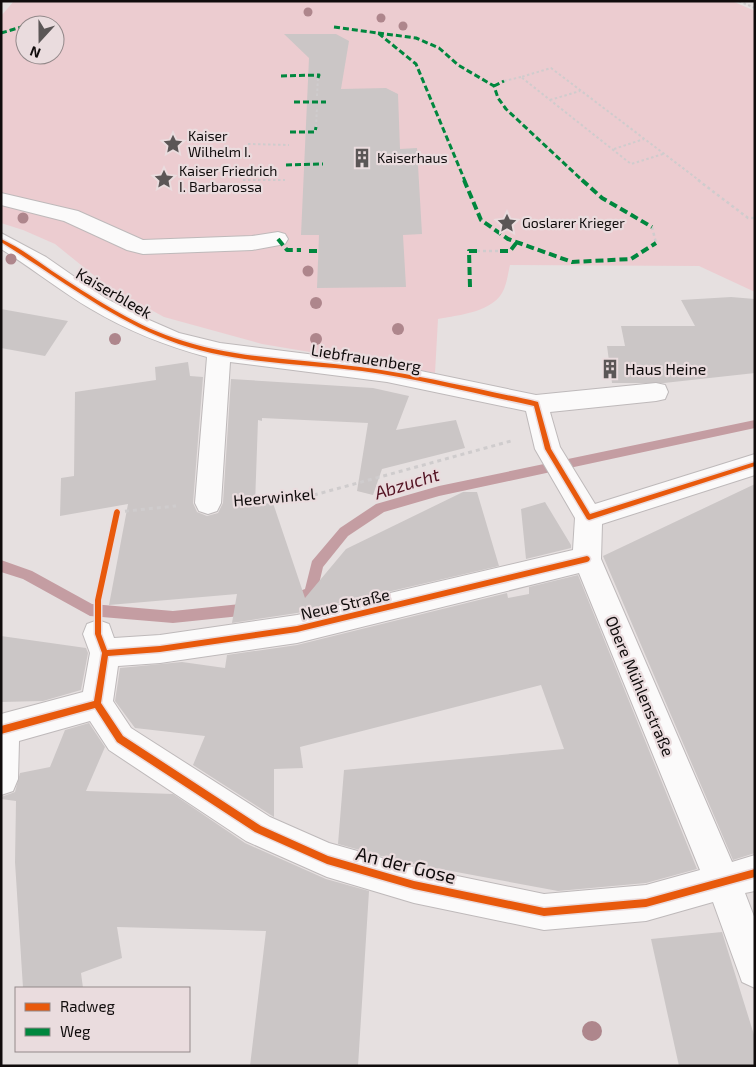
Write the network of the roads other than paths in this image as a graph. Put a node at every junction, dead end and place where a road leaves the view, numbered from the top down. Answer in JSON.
{"nodes":[{"id":1,"x":1,"y":199,"type":"edge"},
{"id":2,"x":278,"y":238,"type":"dead end"},
{"id":3,"x":1,"y":240,"type":"edge"},
{"id":4,"x":220,"y":352,"type":"junction"},
{"id":5,"x":656,"y":392,"type":"dead end"},
{"id":6,"x":536,"y":404,"type":"junction"},
{"id":7,"x":755,"y":464,"type":"edge"},
{"id":8,"x":208,"y":503,"type":"road end"},
{"id":9,"x":590,"y":517,"type":"junction"},
{"id":10,"x":587,"y":559,"type":"junction"},
{"id":11,"x":97,"y":704,"type":"junction"},
{"id":12,"x":2,"y":730,"type":"edge"},
{"id":13,"x":1,"y":779,"type":"edge"},
{"id":14,"x":739,"y":877,"type":"edge"},
{"id":15,"x":755,"y":969,"type":"edge"}],
"edges":[{"from":1,"to":2,"type":"street"},
{"from":3,"to":4,"type":"street","name":"Kaiserbleek"},
{"from":4,"to":6,"type":"street","name":"Liebfrauenberg"},
{"from":4,"to":8,"type":"street","name":"Heerwinkel"},
{"from":5,"to":6,"type":"street","name":"Liebfrauenberg"},
{"from":6,"to":9,"type":"street"},
{"from":7,"to":9,"type":"street"},
{"from":9,"to":10,"type":"street","name":"Obere Mühlenstraße"},
{"from":10,"to":11,"type":"street","name":"Neue Straße"},
{"from":10,"to":14,"type":"street","name":"Obere Mühlenstraße"},
{"from":11,"to":12,"type":"street"},
{"from":11,"to":14,"type":"street","name":"An der Gose"},
{"from":12,"to":13,"type":"street"},
{"from":14,"to":15,"type":"street","name":"Obere Mühlenstraße"}]}
